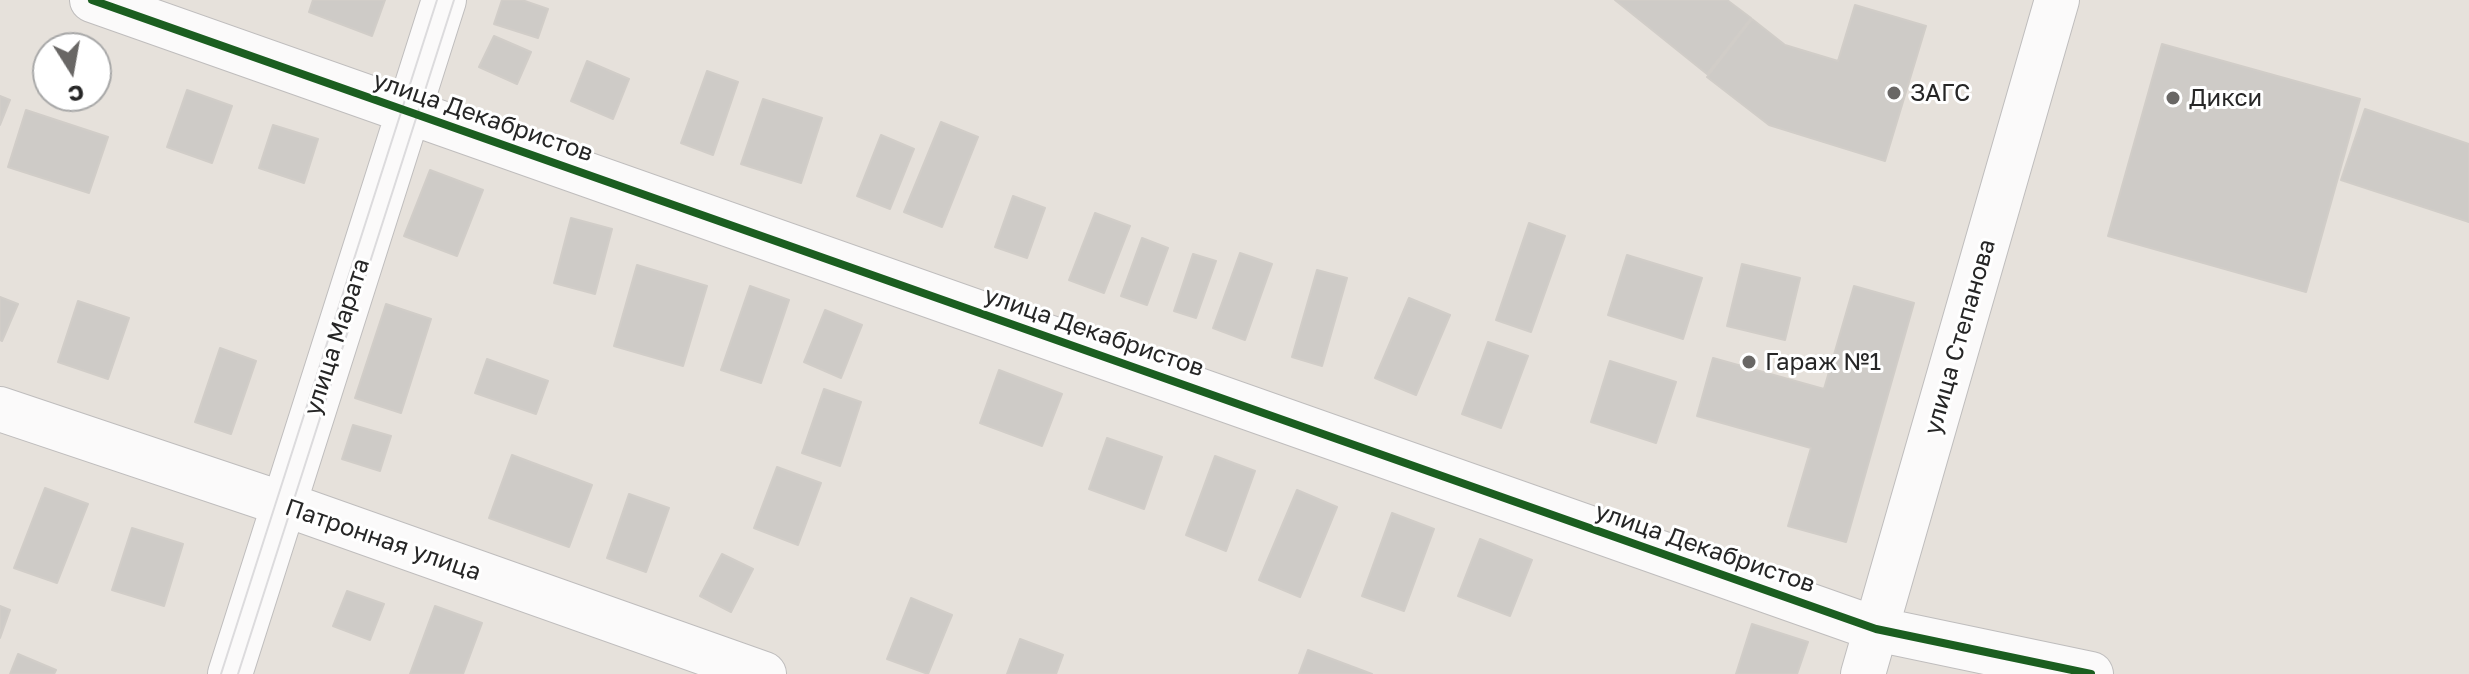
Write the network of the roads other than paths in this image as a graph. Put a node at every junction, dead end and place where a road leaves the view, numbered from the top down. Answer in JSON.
{"nodes":[{"id":1,"x":92,"y":0,"type":"edge"},
{"id":2,"x":444,"y":0,"type":"edge"},
{"id":3,"x":2057,"y":0,"type":"edge"},
{"id":4,"x":409,"y":111,"type":"junction"},
{"id":5,"x":0,"y":409,"type":"edge"},
{"id":6,"x":284,"y":505,"type":"junction"},
{"id":7,"x":1876,"y":629,"type":"junction"},
{"id":8,"x":230,"y":674,"type":"edge"},
{"id":9,"x":764,"y":674,"type":"edge"},
{"id":10,"x":1863,"y":674,"type":"edge"},
{"id":11,"x":2091,"y":674,"type":"edge"}],
"edges":[{"from":1,"to":4,"type":"street","name":"улица Декабристов"},
{"from":2,"to":4,"type":"street","name":"улица Марата"},
{"from":3,"to":7,"type":"street","name":"улица Степанова"},
{"from":4,"to":6,"type":"street","name":"улица Марата"},
{"from":4,"to":7,"type":"street","name":"улица Декабристов"},
{"from":5,"to":6,"type":"street","name":"Патронная улица"},
{"from":6,"to":8,"type":"street","name":"улица Марата"},
{"from":6,"to":9,"type":"street","name":"Патронная улица"},
{"from":7,"to":10,"type":"street","name":"улица Степанова"},
{"from":7,"to":11,"type":"street","name":"улица Декабристов"}]}
